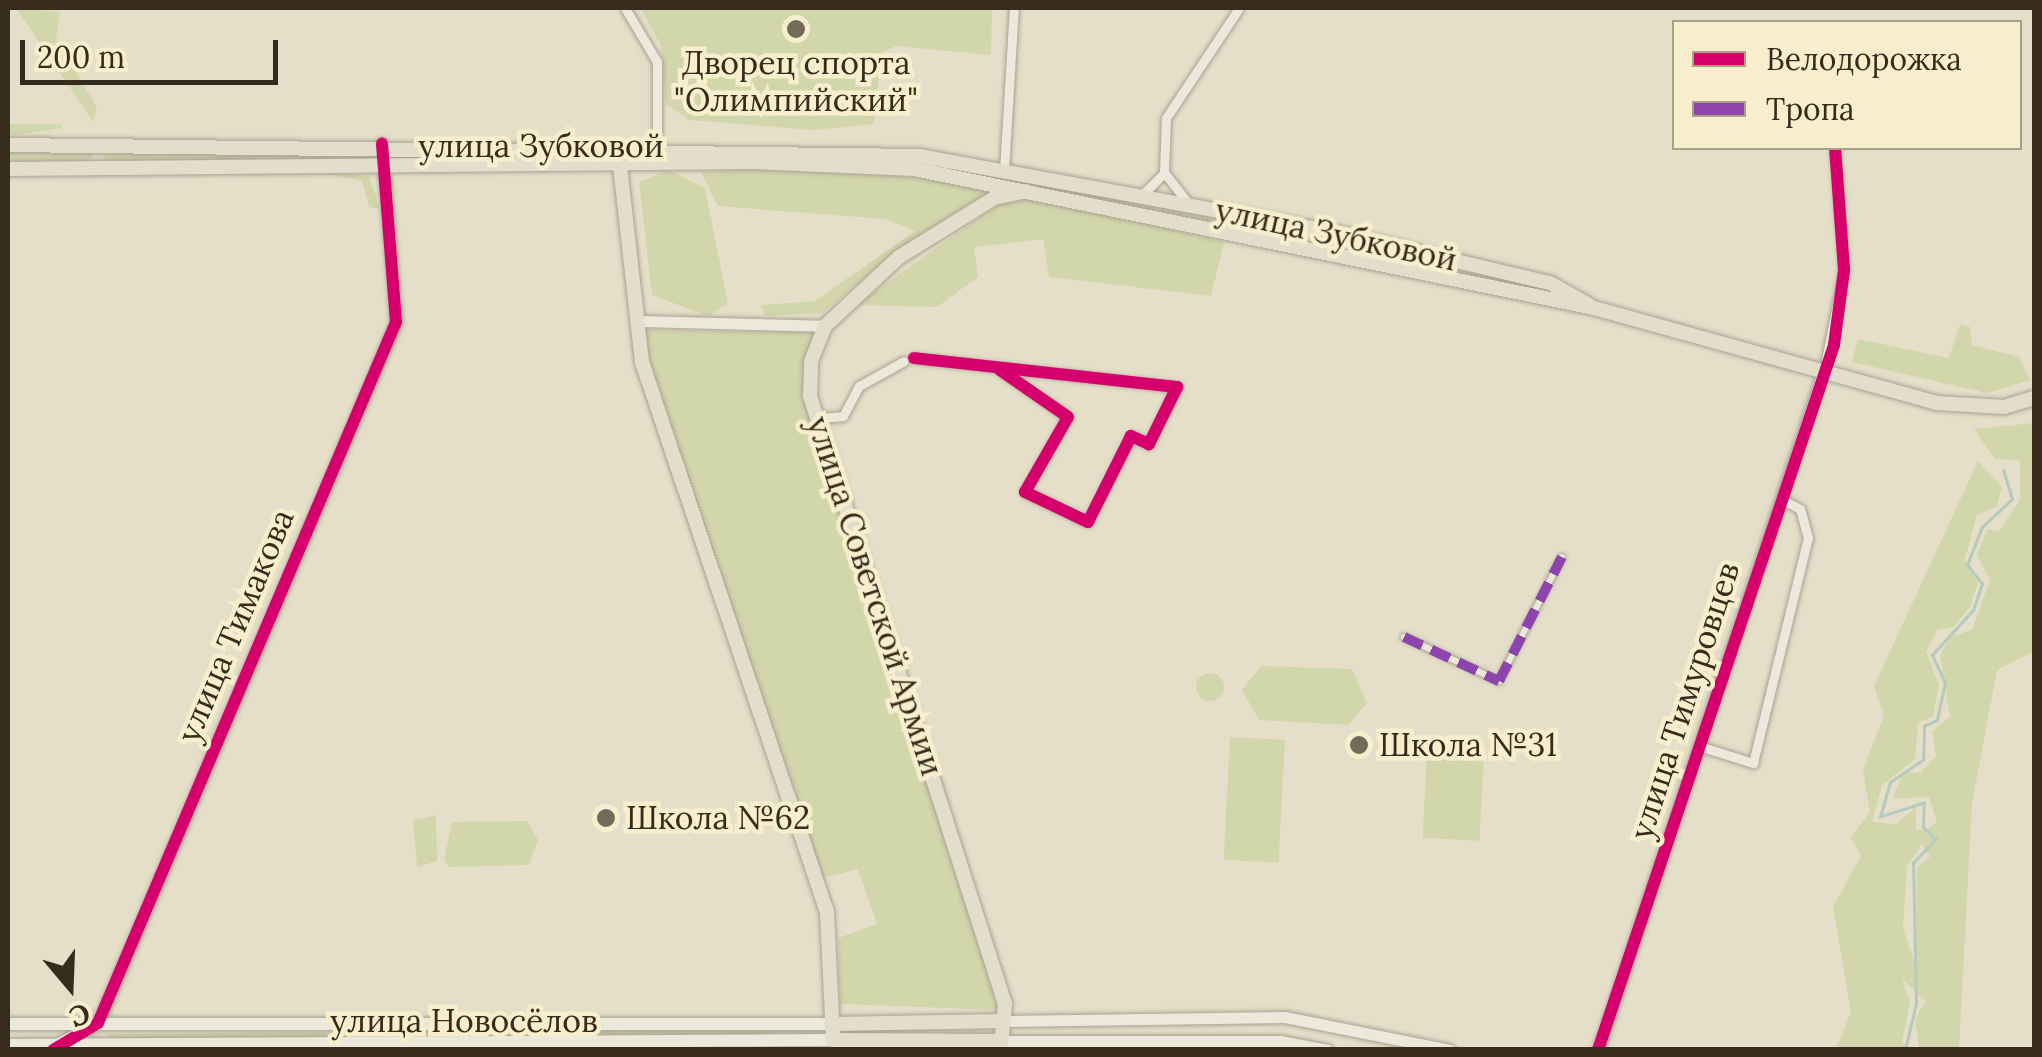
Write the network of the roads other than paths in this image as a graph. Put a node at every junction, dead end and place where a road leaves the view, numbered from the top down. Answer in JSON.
{"nodes":[{"id":1,"x":625,"y":8,"type":"edge"},
{"id":2,"x":1014,"y":8,"type":"edge"},
{"id":3,"x":1239,"y":8,"type":"edge"},
{"id":4,"x":8,"y":144,"type":"edge"},
{"id":5,"x":98,"y":144,"type":"junction"},
{"id":6,"x":382,"y":144,"type":"junction"},
{"id":7,"x":657,"y":146,"type":"junction"},
{"id":8,"x":1835,"y":150,"type":"edge"},
{"id":9,"x":618,"y":154,"type":"junction"},
{"id":10,"x":382,"y":165,"type":"junction"},
{"id":11,"x":98,"y":168,"type":"junction"},
{"id":12,"x":8,"y":169,"type":"edge"},
{"id":13,"x":1164,"y":172,"type":"junction"},
{"id":14,"x":1008,"y":176,"type":"junction"},
{"id":15,"x":1031,"y":190,"type":"junction"},
{"id":16,"x":1142,"y":195,"type":"junction"},
{"id":17,"x":994,"y":198,"type":"junction"},
{"id":18,"x":1190,"y":204,"type":"junction"},
{"id":19,"x":1236,"y":214,"type":"junction"},
{"id":20,"x":1228,"y":232,"type":"junction"},
{"id":21,"x":1342,"y":234,"type":"junction"},
{"id":22,"x":1368,"y":240,"type":"junction"},
{"id":23,"x":1391,"y":246,"type":"junction"},
{"id":24,"x":1336,"y":258,"type":"junction"},
{"id":25,"x":1363,"y":264,"type":"junction"},
{"id":26,"x":1387,"y":268,"type":"junction"},
{"id":27,"x":1550,"y":282,"type":"junction"},
{"id":28,"x":1540,"y":302,"type":"junction"},
{"id":29,"x":1594,"y":308,"type":"junction"},
{"id":30,"x":637,"y":321,"type":"junction"},
{"id":31,"x":825,"y":326,"type":"junction"},
{"id":32,"x":1000,"y":370,"type":"junction"},
{"id":33,"x":1824,"y":370,"type":"junction"},
{"id":34,"x":2034,"y":398,"type":"edge"},
{"id":35,"x":818,"y":418,"type":"junction"},
{"id":36,"x":1781,"y":499,"type":"junction"},
{"id":37,"x":1562,"y":557,"type":"dead end"},
{"id":38,"x":1404,"y":637,"type":"dead end"},
{"id":39,"x":1699,"y":746,"type":"junction"},
{"id":40,"x":1121,"y":1016,"type":"junction"},
{"id":41,"x":1004,"y":1020,"type":"junction"},
{"id":42,"x":98,"y":1023,"type":"junction"},
{"id":43,"x":8,"y":1024,"type":"edge"},
{"id":44,"x":48,"y":1025,"type":"junction"},
{"id":45,"x":832,"y":1032,"type":"junction"},
{"id":46,"x":1121,"y":1040,"type":"junction"},
{"id":47,"x":8,"y":1044,"type":"edge"},
{"id":48,"x":863,"y":1045,"type":"edge"},
{"id":49,"x":1001,"y":1045,"type":"edge"},
{"id":50,"x":105,"y":1046,"type":"junction"},
{"id":51,"x":54,"y":1047,"type":"edge"},
{"id":52,"x":1327,"y":1050,"type":"edge"},
{"id":53,"x":1450,"y":1050,"type":"edge"},
{"id":54,"x":1598,"y":1050,"type":"edge"}],
"edges":[{"from":1,"to":7,"type":"street"},
{"from":2,"to":14,"type":"street"},
{"from":3,"to":13,"type":"street"},
{"from":4,"to":5,"type":"main road","name":"улица Зубковой"},
{"from":5,"to":6,"type":"main road","name":"улица Зубковой"},
{"from":5,"to":11,"type":"street"},
{"from":6,"to":9,"type":"main road","name":"улица Зубковой"},
{"from":6,"to":10,"type":"street","name":"улица Тимакова"},
{"from":7,"to":9,"type":"main road","name":"улица Зубковой"},
{"from":7,"to":14,"type":"main road","name":"улица Зубковой"},
{"from":8,"to":33,"type":"street"},
{"from":9,"to":10,"type":"main road","name":"улица Зубковой"},
{"from":9,"to":14,"type":"main road","name":"улица Зубковой"},
{"from":9,"to":30,"type":"main road"},
{"from":10,"to":11,"type":"main road","name":"улица Зубковой"},
{"from":10,"to":42,"type":"street","name":"улица Тимакова"},
{"from":11,"to":12,"type":"main road","name":"улица Зубковой"},
{"from":13,"to":16,"type":"street"},
{"from":13,"to":18,"type":"street"},
{"from":14,"to":15,"type":"main road","name":"улица Зубковой"},
{"from":14,"to":16,"type":"main road","name":"улица Зубковой"},
{"from":14,"to":17,"type":"main road"},
{"from":15,"to":17,"type":"main road"},
{"from":15,"to":20,"type":"main road","name":"улица Зубковой"},
{"from":16,"to":18,"type":"main road","name":"улица Зубковой"},
{"from":17,"to":31,"type":"main road"},
{"from":18,"to":19,"type":"main road","name":"улица Зубковой"},
{"from":19,"to":20,"type":"main road"},
{"from":19,"to":21,"type":"main road","name":"улица Зубковой"},
{"from":20,"to":24,"type":"main road","name":"улица Зубковой"},
{"from":21,"to":22,"type":"main road","name":"улица Зубковой"},
{"from":21,"to":24,"type":"main road"},
{"from":22,"to":23,"type":"main road","name":"улица Зубковой"},
{"from":22,"to":25,"type":"main road"},
{"from":23,"to":26,"type":"main road"},
{"from":23,"to":27,"type":"main road","name":"улица Зубковой"},
{"from":24,"to":25,"type":"main road","name":"улица Зубковой"},
{"from":25,"to":26,"type":"main road","name":"улица Зубковой"},
{"from":26,"to":28,"type":"main road","name":"улица Зубковой"},
{"from":27,"to":28,"type":"main road"},
{"from":27,"to":29,"type":"main road","name":"улица Зубковой"},
{"from":28,"to":29,"type":"main road","name":"улица Зубковой"},
{"from":29,"to":33,"type":"main road","name":"улица Зубковой"},
{"from":30,"to":31,"type":"street"},
{"from":30,"to":45,"type":"main road"},
{"from":31,"to":35,"type":"main road","name":"улица Советской Армии"},
{"from":32,"to":32,"type":"street"},
{"from":32,"to":35,"type":"street"},
{"from":33,"to":34,"type":"main road","name":"улица Зубковой"},
{"from":33,"to":36,"type":"street","name":"улица Тимуровцев"},
{"from":35,"to":41,"type":"main road","name":"улица Советской Армии"},
{"from":36,"to":39,"type":"street","name":"улица Тимуровцев"},
{"from":36,"to":39,"type":"street"},
{"from":37,"to":38,"type":"street"},
{"from":39,"to":54,"type":"street","name":"улица Тимуровцев"},
{"from":40,"to":41,"type":"street","name":"улица Новосёлов"},
{"from":40,"to":46,"type":"street"},
{"from":40,"to":53,"type":"street","name":"улица Новосёлов"},
{"from":41,"to":45,"type":"main road","name":"улица Новосёлов"},
{"from":41,"to":49,"type":"main road","name":"улица Советской Армии"},
{"from":42,"to":44,"type":"main road","name":"улица Новосёлов"},
{"from":42,"to":45,"type":"main road","name":"улица Новосёлов"},
{"from":42,"to":50,"type":"main road"},
{"from":42,"to":51,"type":"street"},
{"from":43,"to":44,"type":"main road","name":"улица Новосёлов"},
{"from":44,"to":51,"type":"main road"},
{"from":45,"to":48,"type":"main road","name":"улица Новосёлов"},
{"from":45,"to":50,"type":"main road","name":"улица Новосёлов"},
{"from":46,"to":49,"type":"street","name":"улица Новосёлов"},
{"from":46,"to":52,"type":"street","name":"улица Новосёлов"},
{"from":47,"to":51,"type":"main road","name":"улица Новосёлов"},
{"from":48,"to":49,"type":"main road","name":"улица Новосёлов"},
{"from":50,"to":51,"type":"main road","name":"улица Новосёлов"}]}
